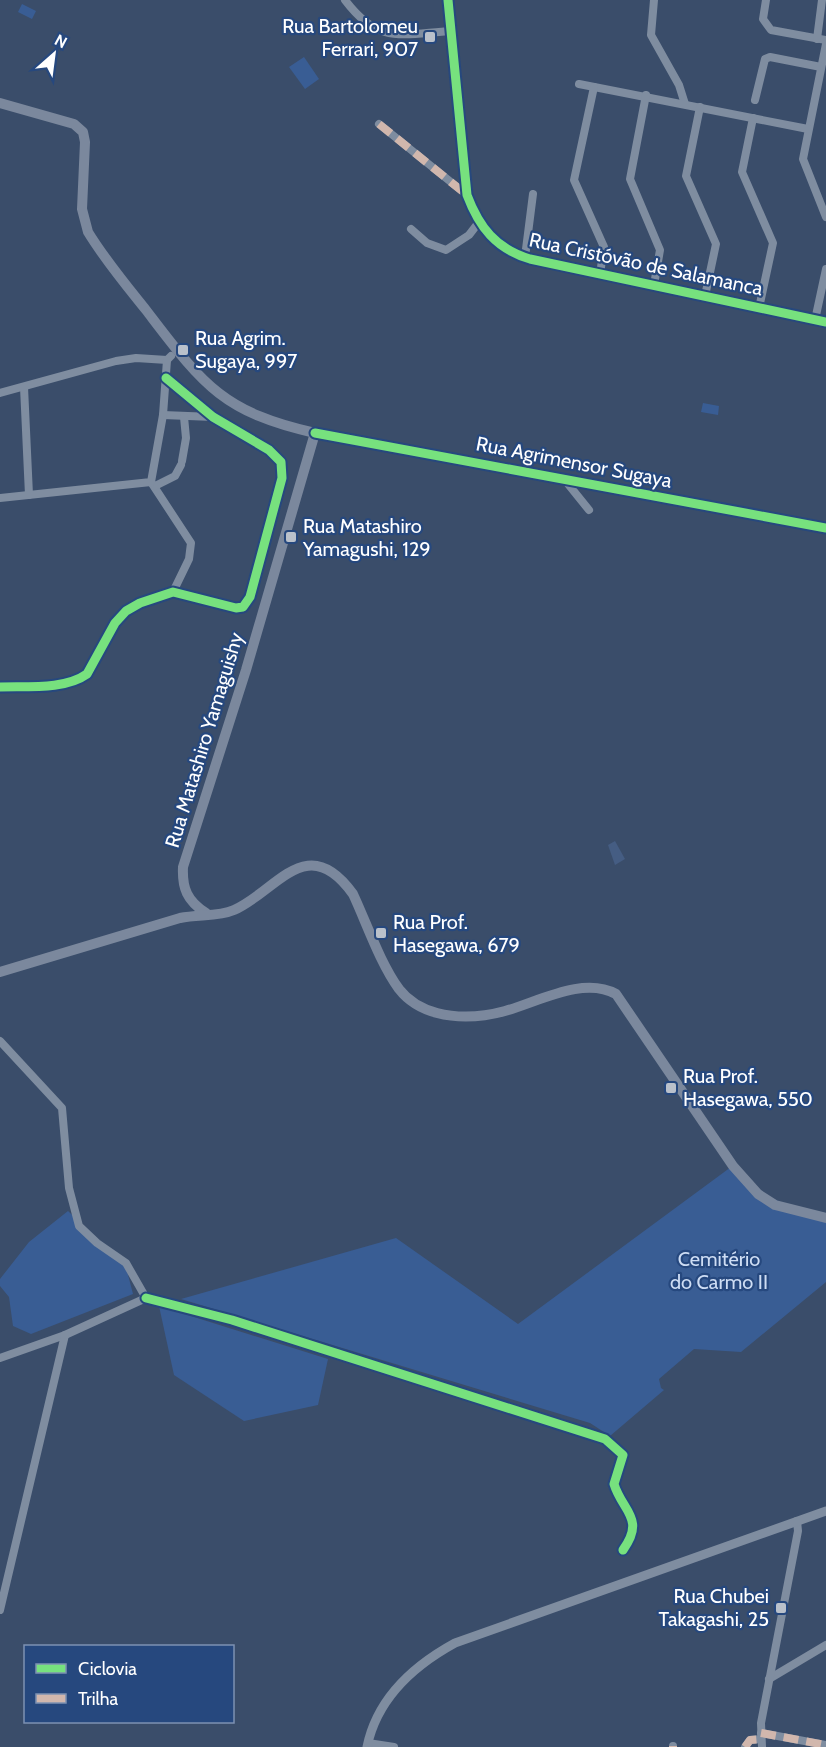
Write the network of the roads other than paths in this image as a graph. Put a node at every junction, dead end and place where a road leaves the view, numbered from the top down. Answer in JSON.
{"nodes":[{"id":1,"x":345,"y":0,"type":"edge"},
{"id":2,"x":448,"y":0,"type":"edge"},
{"id":3,"x":654,"y":0,"type":"edge"},
{"id":4,"x":766,"y":0,"type":"edge"},
{"id":5,"x":822,"y":0,"type":"edge"},
{"id":6,"x":451,"y":31,"type":"junction"},
{"id":7,"x":817,"y":39,"type":"junction"},
{"id":8,"x":826,"y":42,"type":"edge"},
{"id":9,"x":821,"y":67,"type":"junction"},
{"id":10,"x":579,"y":84,"type":"dead end"},
{"id":11,"x":594,"y":87,"type":"junction"},
{"id":12,"x":646,"y":95,"type":"junction"},
{"id":13,"x":755,"y":100,"type":"dead end"},
{"id":14,"x":0,"y":103,"type":"edge"},
{"id":15,"x":685,"y":104,"type":"junction"},
{"id":16,"x":700,"y":107,"type":"junction"},
{"id":17,"x":753,"y":118,"type":"junction"},
{"id":18,"x":379,"y":124,"type":"dead end"},
{"id":19,"x":808,"y":129,"type":"junction"},
{"id":20,"x":533,"y":194,"type":"dead end"},
{"id":21,"x":467,"y":195,"type":"junction"},
{"id":22,"x":826,"y":217,"type":"edge"},
{"id":23,"x":479,"y":222,"type":"junction"},
{"id":24,"x":411,"y":229,"type":"dead end"},
{"id":25,"x":525,"y":257,"type":"junction"},
{"id":26,"x":826,"y":269,"type":"edge"},
{"id":27,"x":600,"y":274,"type":"junction"},
{"id":28,"x":654,"y":285,"type":"junction"},
{"id":29,"x":705,"y":296,"type":"junction"},
{"id":30,"x":759,"y":308,"type":"junction"},
{"id":31,"x":815,"y":320,"type":"junction"},
{"id":32,"x":826,"y":322,"type":"edge"},
{"id":33,"x":172,"y":355,"type":"junction"},
{"id":34,"x":166,"y":378,"type":"junction"},
{"id":35,"x":24,"y":387,"type":"junction"},
{"id":36,"x":0,"y":393,"type":"edge"},
{"id":37,"x":163,"y":415,"type":"junction"},
{"id":38,"x":184,"y":417,"type":"junction"},
{"id":39,"x":213,"y":417,"type":"junction"},
{"id":40,"x":315,"y":433,"type":"junction"},
{"id":41,"x":564,"y":479,"type":"junction"},
{"id":42,"x":153,"y":484,"type":"junction"},
{"id":43,"x":29,"y":495,"type":"junction"},
{"id":44,"x":0,"y":498,"type":"edge"},
{"id":45,"x":589,"y":510,"type":"dead end"},
{"id":46,"x":826,"y":528,"type":"edge"},
{"id":47,"x":173,"y":592,"type":"junction"},
{"id":48,"x":0,"y":687,"type":"edge"},
{"id":49,"x":206,"y":913,"type":"junction"},
{"id":50,"x":0,"y":972,"type":"edge"},
{"id":51,"x":0,"y":1041,"type":"edge"},
{"id":52,"x":826,"y":1218,"type":"edge"},
{"id":53,"x":146,"y":1298,"type":"junction"},
{"id":54,"x":65,"y":1335,"type":"junction"},
{"id":55,"x":0,"y":1358,"type":"edge"},
{"id":56,"x":826,"y":1511,"type":"edge"},
{"id":57,"x":797,"y":1521,"type":"junction"},
{"id":58,"x":623,"y":1550,"type":"dead end"},
{"id":59,"x":0,"y":1610,"type":"edge"},
{"id":60,"x":826,"y":1645,"type":"edge"},
{"id":61,"x":769,"y":1679,"type":"junction"},
{"id":62,"x":761,"y":1740,"type":"edge"},
{"id":63,"x":368,"y":1745,"type":"edge"},
{"id":64,"x":826,"y":1745,"type":"edge"},
{"id":65,"x":394,"y":1747,"type":"edge"},
{"id":66,"x":745,"y":1747,"type":"edge"}],
"edges":[{"from":1,"to":6,"type":"street"},
{"from":2,"to":6,"type":"street","name":"Rua Cristóvão de Salamanca"},
{"from":3,"to":15,"type":"street"},
{"from":4,"to":7,"type":"street"},
{"from":5,"to":7,"type":"street"},
{"from":6,"to":21,"type":"street","name":"Rua Cristóvão de Salamanca"},
{"from":7,"to":8,"type":"street"},
{"from":8,"to":9,"type":"street"},
{"from":9,"to":13,"type":"street"},
{"from":9,"to":19,"type":"street"},
{"from":10,"to":11,"type":"street"},
{"from":11,"to":12,"type":"street"},
{"from":11,"to":27,"type":"street"},
{"from":12,"to":15,"type":"street"},
{"from":12,"to":28,"type":"street"},
{"from":14,"to":33,"type":"main road","name":"Rua Agrimensor Sugaya"},
{"from":15,"to":16,"type":"street"},
{"from":16,"to":17,"type":"street"},
{"from":16,"to":29,"type":"street"},
{"from":17,"to":19,"type":"street"},
{"from":17,"to":30,"type":"street"},
{"from":18,"to":21,"type":"street"},
{"from":19,"to":22,"type":"street"},
{"from":20,"to":25,"type":"street"},
{"from":21,"to":23,"type":"street","name":"Rua Cristóvão de Salamanca"},
{"from":23,"to":24,"type":"street"},
{"from":23,"to":25,"type":"street","name":"Rua Cristóvão de Salamanca"},
{"from":25,"to":27,"type":"street","name":"Rua Cristóvão de Salamanca"},
{"from":26,"to":31,"type":"street"},
{"from":27,"to":28,"type":"street","name":"Rua Cristóvão de Salamanca"},
{"from":28,"to":29,"type":"street","name":"Rua Cristóvão de Salamanca"},
{"from":29,"to":30,"type":"street","name":"Rua Cristóvão de Salamanca"},
{"from":30,"to":31,"type":"street","name":"Rua Cristóvão de Salamanca"},
{"from":31,"to":32,"type":"street","name":"Rua Cristóvão de Salamanca"},
{"from":33,"to":34,"type":"street"},
{"from":33,"to":35,"type":"street"},
{"from":33,"to":40,"type":"main road","name":"Rua Agrimensor Sugaya"},
{"from":34,"to":37,"type":"street"},
{"from":34,"to":39,"type":"street"},
{"from":35,"to":36,"type":"street"},
{"from":35,"to":43,"type":"street"},
{"from":37,"to":38,"type":"street"},
{"from":37,"to":42,"type":"street"},
{"from":38,"to":39,"type":"street"},
{"from":38,"to":42,"type":"street"},
{"from":39,"to":47,"type":"street"},
{"from":40,"to":41,"type":"street","name":"Rua Agrimensor Sugaya"},
{"from":40,"to":49,"type":"main road","name":"Rua Matashiro Yamaguishy"},
{"from":41,"to":45,"type":"street"},
{"from":41,"to":46,"type":"street","name":"Rua Agrimensor Sugaya"},
{"from":42,"to":43,"type":"street"},
{"from":42,"to":47,"type":"street"},
{"from":43,"to":44,"type":"street"},
{"from":47,"to":48,"type":"street"},
{"from":49,"to":50,"type":"main road"},
{"from":49,"to":52,"type":"main road"},
{"from":51,"to":53,"type":"street"},
{"from":53,"to":54,"type":"street"},
{"from":53,"to":58,"type":"street"},
{"from":54,"to":55,"type":"street"},
{"from":54,"to":59,"type":"street"},
{"from":56,"to":57,"type":"street"},
{"from":57,"to":61,"type":"street"},
{"from":57,"to":63,"type":"street"},
{"from":60,"to":61,"type":"street"},
{"from":61,"to":62,"type":"street"},
{"from":62,"to":64,"type":"street"},
{"from":62,"to":66,"type":"street"},
{"from":63,"to":65,"type":"street"}]}
